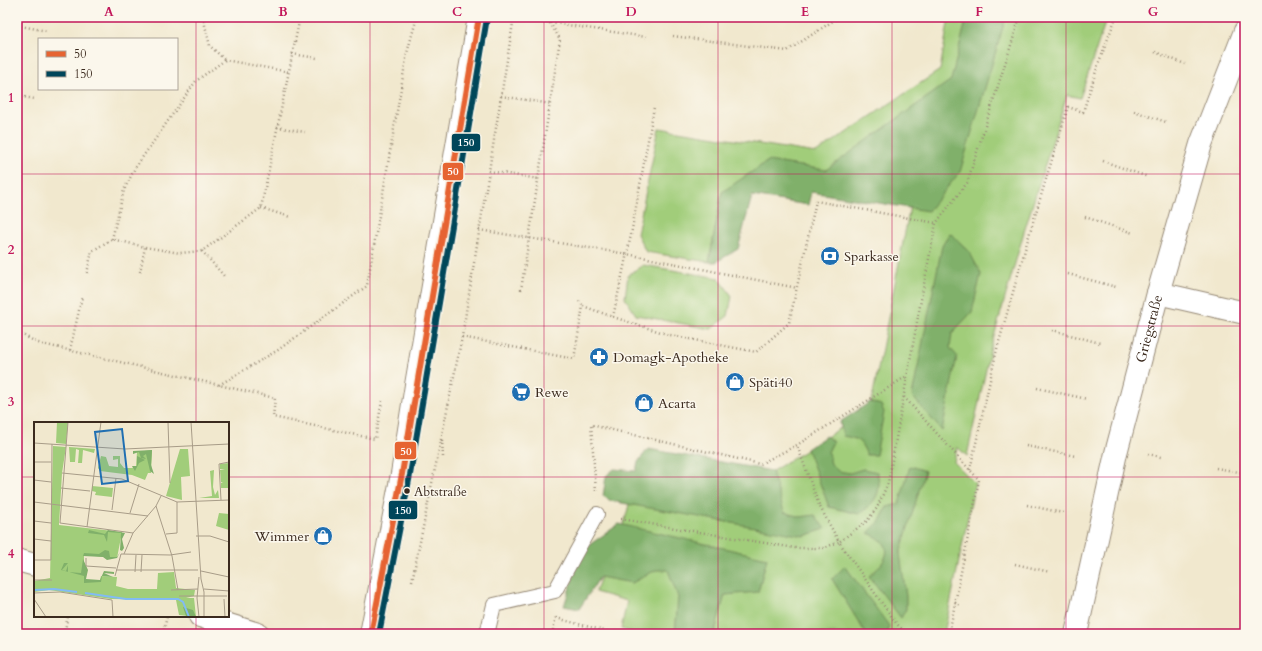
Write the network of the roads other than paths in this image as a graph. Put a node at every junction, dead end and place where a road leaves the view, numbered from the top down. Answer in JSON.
{"nodes":[{"id":1,"x":479,"y":17,"type":"edge"},
{"id":2,"x":1245,"y":31,"type":"edge"},
{"id":3,"x":1158,"y":293,"type":"junction"},
{"id":4,"x":1245,"y":313,"type":"edge"},
{"id":5,"x":597,"y":514,"type":"road end"},
{"id":6,"x":17,"y":560,"type":"edge"},
{"id":7,"x":34,"y":565,"type":"edge"},
{"id":8,"x":203,"y":617,"type":"edge"},
{"id":9,"x":258,"y":634,"type":"edge"},
{"id":10,"x":371,"y":634,"type":"edge"},
{"id":11,"x":487,"y":634,"type":"edge"},
{"id":12,"x":1076,"y":634,"type":"edge"}],
"edges":[{"from":1,"to":10,"type":"street"},
{"from":2,"to":3,"type":"street","name":"Griegstraße"},
{"from":3,"to":4,"type":"street"},
{"from":3,"to":12,"type":"street","name":"Griegstraße"},
{"from":5,"to":11,"type":"lane"},
{"from":6,"to":7,"type":"street"},
{"from":8,"to":9,"type":"street"}]}
